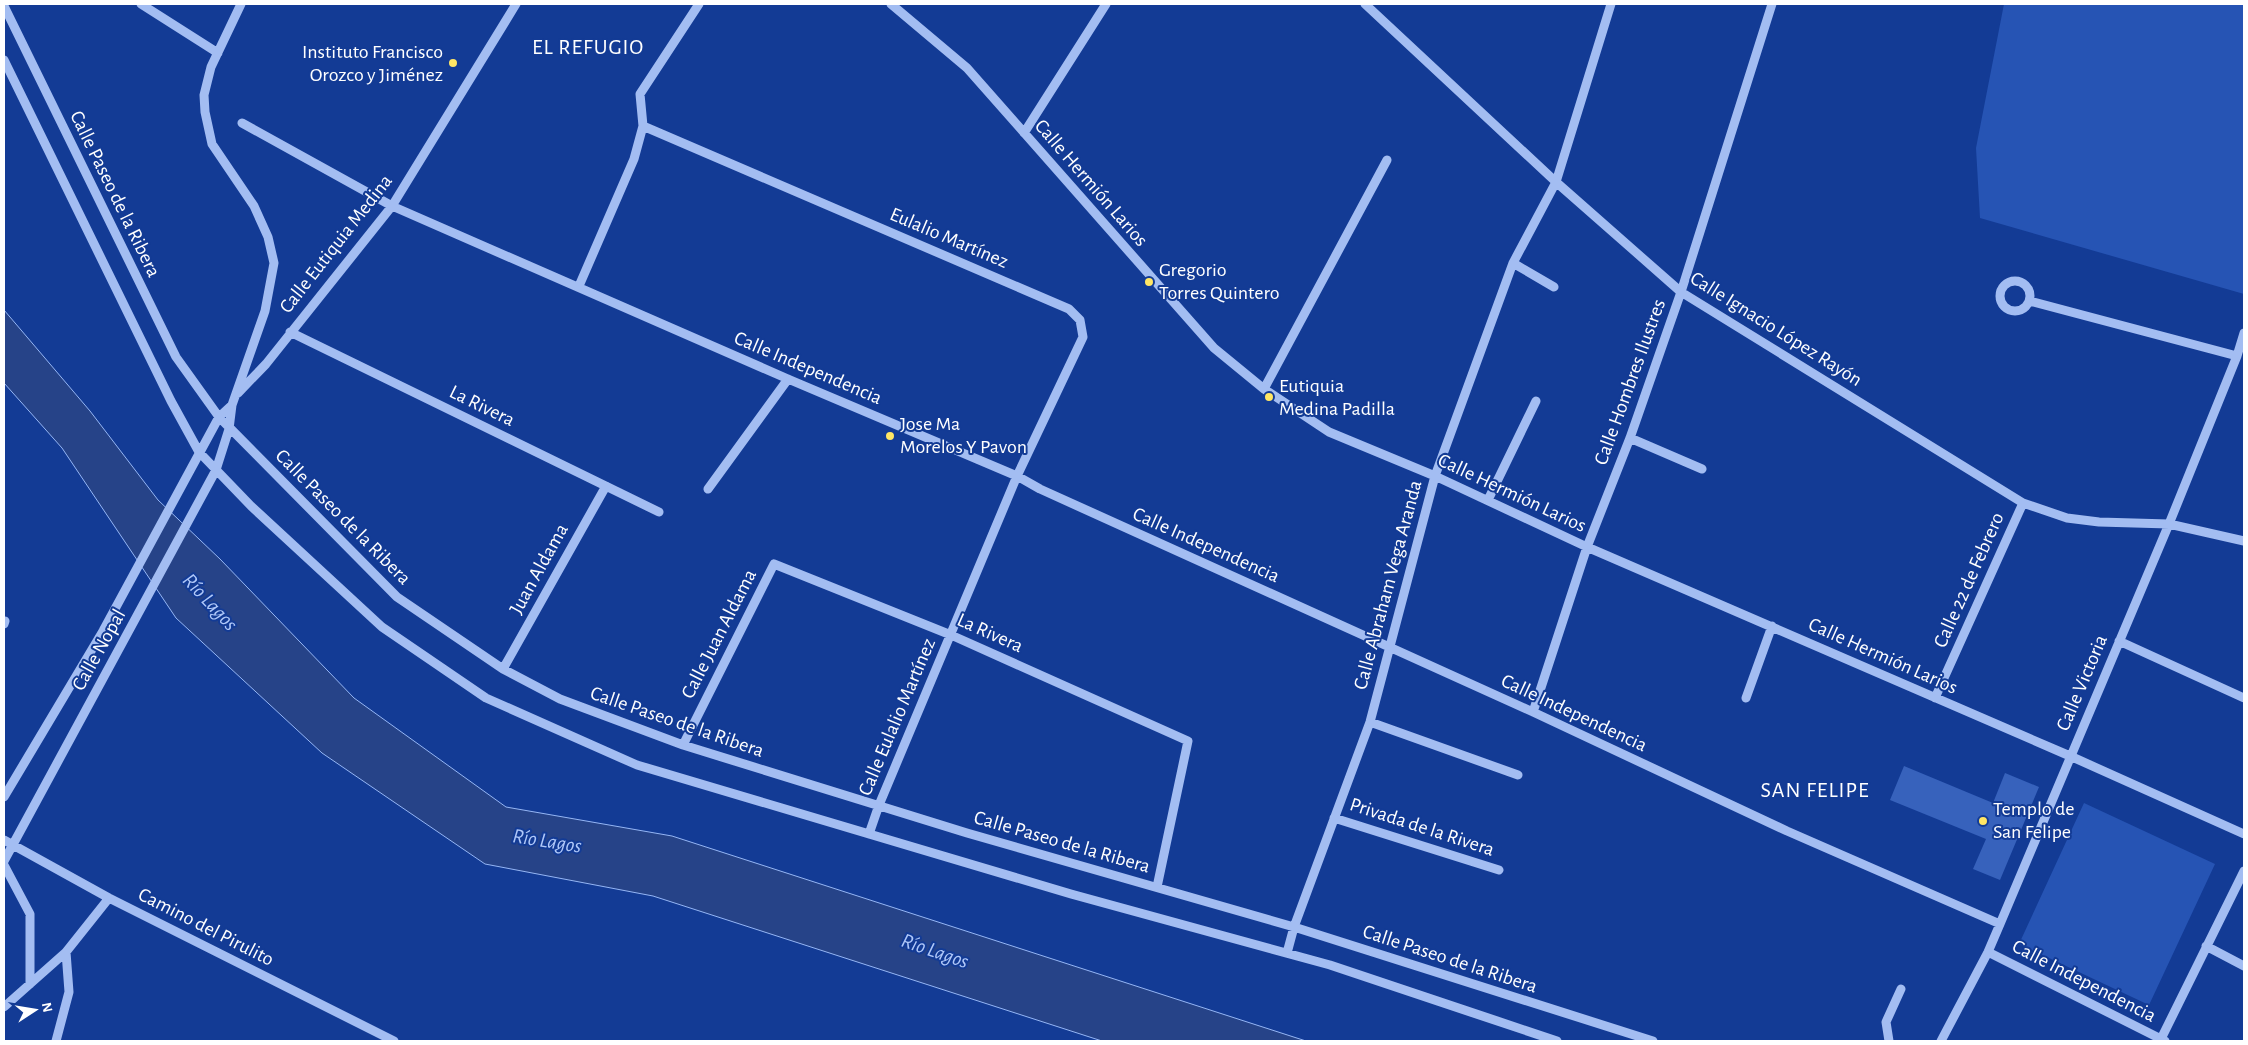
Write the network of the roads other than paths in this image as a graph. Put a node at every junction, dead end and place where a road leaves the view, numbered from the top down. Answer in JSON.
{"nodes":[{"id":1,"x":141,"y":4,"type":"edge"},
{"id":2,"x":241,"y":4,"type":"edge"},
{"id":3,"x":516,"y":4,"type":"edge"},
{"id":4,"x":699,"y":4,"type":"edge"},
{"id":5,"x":891,"y":4,"type":"edge"},
{"id":6,"x":1106,"y":4,"type":"edge"},
{"id":7,"x":1365,"y":4,"type":"edge"},
{"id":8,"x":1611,"y":4,"type":"edge"},
{"id":9,"x":1772,"y":4,"type":"edge"},
{"id":10,"x":4,"y":6,"type":"edge"},
{"id":11,"x":218,"y":53,"type":"junction"},
{"id":12,"x":4,"y":60,"type":"edge"},
{"id":13,"x":242,"y":123,"type":"dead end"},
{"id":14,"x":643,"y":126,"type":"junction"},
{"id":15,"x":1024,"y":133,"type":"junction"},
{"id":16,"x":1387,"y":160,"type":"dead end"},
{"id":17,"x":1556,"y":182,"type":"junction"},
{"id":18,"x":392,"y":206,"type":"junction"},
{"id":19,"x":1513,"y":264,"type":"junction"},
{"id":20,"x":579,"y":286,"type":"junction"},
{"id":21,"x":1554,"y":287,"type":"dead end"},
{"id":22,"x":1681,"y":292,"type":"junction"},
{"id":23,"x":2030,"y":301,"type":"dead end"},
{"id":24,"x":290,"y":332,"type":"junction"},
{"id":25,"x":2244,"y":333,"type":"edge"},
{"id":26,"x":2237,"y":356,"type":"junction"},
{"id":27,"x":788,"y":379,"type":"junction"},
{"id":28,"x":1264,"y":389,"type":"junction"},
{"id":29,"x":236,"y":395,"type":"junction"},
{"id":30,"x":1536,"y":401,"type":"dead end"},
{"id":31,"x":232,"y":405,"type":"junction"},
{"id":32,"x":219,"y":417,"type":"junction"},
{"id":33,"x":230,"y":429,"type":"junction"},
{"id":34,"x":1630,"y":438,"type":"junction"},
{"id":35,"x":199,"y":452,"type":"junction"},
{"id":36,"x":1702,"y":469,"type":"dead end"},
{"id":37,"x":216,"y":470,"type":"junction"},
{"id":38,"x":1017,"y":476,"type":"junction"},
{"id":39,"x":1435,"y":476,"type":"junction"},
{"id":40,"x":606,"y":486,"type":"junction"},
{"id":41,"x":708,"y":489,"type":"dead end"},
{"id":42,"x":1488,"y":500,"type":"junction"},
{"id":43,"x":2023,"y":503,"type":"junction"},
{"id":44,"x":659,"y":512,"type":"dead end"},
{"id":45,"x":2169,"y":524,"type":"junction"},
{"id":46,"x":2244,"y":541,"type":"edge"},
{"id":47,"x":1587,"y":547,"type":"junction"},
{"id":48,"x":774,"y":564,"type":"joint"},
{"id":49,"x":1772,"y":626,"type":"junction"},
{"id":50,"x":951,"y":635,"type":"junction"},
{"id":51,"x":2119,"y":641,"type":"junction"},
{"id":52,"x":1390,"y":648,"type":"junction"},
{"id":53,"x":503,"y":669,"type":"junction"},
{"id":54,"x":1746,"y":698,"type":"dead end"},
{"id":55,"x":1935,"y":698,"type":"junction"},
{"id":56,"x":2244,"y":698,"type":"edge"},
{"id":57,"x":1533,"y":712,"type":"junction"},
{"id":58,"x":1370,"y":722,"type":"junction"},
{"id":59,"x":683,"y":745,"type":"junction"},
{"id":60,"x":2070,"y":756,"type":"junction"},
{"id":61,"x":1518,"y":775,"type":"dead end"},
{"id":62,"x":4,"y":797,"type":"edge"},
{"id":63,"x":879,"y":806,"type":"junction"},
{"id":64,"x":1334,"y":818,"type":"junction"},
{"id":65,"x":869,"y":834,"type":"junction"},
{"id":66,"x":2244,"y":834,"type":"edge"},
{"id":67,"x":4,"y":840,"type":"edge"},
{"id":68,"x":12,"y":846,"type":"junction"},
{"id":69,"x":4,"y":861,"type":"edge"},
{"id":70,"x":4,"y":865,"type":"edge"},
{"id":71,"x":1499,"y":870,"type":"dead end"},
{"id":72,"x":2244,"y":871,"type":"edge"},
{"id":73,"x":1157,"y":887,"type":"junction"},
{"id":74,"x":109,"y":898,"type":"junction"},
{"id":75,"x":2000,"y":924,"type":"junction"},
{"id":76,"x":1294,"y":927,"type":"junction"},
{"id":77,"x":2206,"y":946,"type":"junction"},
{"id":78,"x":66,"y":952,"type":"junction"},
{"id":79,"x":1988,"y":952,"type":"junction"},
{"id":80,"x":1287,"y":954,"type":"junction"},
{"id":81,"x":2244,"y":966,"type":"edge"},
{"id":82,"x":30,"y":984,"type":"junction"},
{"id":83,"x":1901,"y":989,"type":"dead end"},
{"id":84,"x":4,"y":1007,"type":"edge"},
{"id":85,"x":2163,"y":1040,"type":"edge"},
{"id":86,"x":56,"y":1041,"type":"edge"},
{"id":87,"x":394,"y":1041,"type":"edge"},
{"id":88,"x":1557,"y":1041,"type":"edge"},
{"id":89,"x":1653,"y":1041,"type":"edge"},
{"id":90,"x":1889,"y":1041,"type":"edge"},
{"id":91,"x":1941,"y":1041,"type":"edge"}],
"edges":[{"from":1,"to":11,"type":"street"},
{"from":2,"to":11,"type":"street"},
{"from":3,"to":18,"type":"street","name":"Calle Eutiquia Medina"},
{"from":4,"to":14,"type":"street"},
{"from":5,"to":15,"type":"street","name":"Calle Hermión Larios"},
{"from":6,"to":15,"type":"street"},
{"from":7,"to":17,"type":"street","name":"Calle Ignacio López Rayón"},
{"from":8,"to":17,"type":"street","name":"Calle Abraham Vega Aranda"},
{"from":9,"to":22,"type":"street","name":"Calle Hombres Ilustres"},
{"from":10,"to":32,"type":"street","name":"Calle Paseo de la Ribera"},
{"from":11,"to":29,"type":"street"},
{"from":12,"to":35,"type":"street","name":"Calle Paseo de la Ribera"},
{"from":13,"to":18,"type":"street","name":"Calle Independencia"},
{"from":14,"to":20,"type":"street"},
{"from":14,"to":38,"type":"street","name":"Eulalio Martínez"},
{"from":15,"to":28,"type":"street","name":"Calle Hermión Larios"},
{"from":16,"to":28,"type":"street"},
{"from":17,"to":19,"type":"street","name":"Calle Abraham Vega Aranda"},
{"from":17,"to":22,"type":"street","name":"Calle Ignacio López Rayón"},
{"from":18,"to":20,"type":"street","name":"Calle Independencia"},
{"from":18,"to":24,"type":"street","name":"Calle Eutiquia Medina"},
{"from":19,"to":21,"type":"street"},
{"from":19,"to":39,"type":"street","name":"Calle Abraham Vega Aranda"},
{"from":20,"to":27,"type":"street","name":"Calle Independencia"},
{"from":22,"to":34,"type":"street","name":"Calle Hombres Ilustres"},
{"from":22,"to":43,"type":"street","name":"Calle Ignacio López Rayón"},
{"from":23,"to":26,"type":"street"},
{"from":24,"to":29,"type":"street","name":"Calle Eutiquia Medina"},
{"from":24,"to":40,"type":"street","name":"La Rivera"},
{"from":25,"to":26,"type":"street","name":"Calle Victoria"},
{"from":26,"to":45,"type":"street","name":"Calle Victoria"},
{"from":27,"to":38,"type":"street","name":"Calle Independencia"},
{"from":27,"to":41,"type":"street"},
{"from":28,"to":39,"type":"street","name":"Calle Hermión Larios"},
{"from":29,"to":31,"type":"street"},
{"from":30,"to":42,"type":"street"},
{"from":31,"to":32,"type":"street","name":"Calle Nopal"},
{"from":31,"to":33,"type":"street","name":"Calle Nopal"},
{"from":32,"to":33,"type":"street","name":"Calle Paseo de la Ribera"},
{"from":32,"to":35,"type":"street","name":"Calle Nopal"},
{"from":33,"to":37,"type":"street","name":"Calle Nopal"},
{"from":33,"to":53,"type":"street","name":"Calle Paseo de la Ribera"},
{"from":34,"to":36,"type":"street"},
{"from":34,"to":47,"type":"street","name":"Calle Hombres Ilustres"},
{"from":35,"to":37,"type":"street","name":"Calle Paseo de la Ribera"},
{"from":35,"to":62,"type":"street","name":"Calle Nopal"},
{"from":37,"to":65,"type":"street","name":"Calle Paseo de la Ribera"},
{"from":37,"to":68,"type":"street","name":"Calle Nopal"},
{"from":38,"to":50,"type":"street","name":"Calle Eulalio Martínez"},
{"from":38,"to":52,"type":"street","name":"Calle Independencia"},
{"from":39,"to":42,"type":"street","name":"Calle Hermión Larios"},
{"from":39,"to":52,"type":"street","name":"Calle Abraham Vega Aranda"},
{"from":40,"to":44,"type":"street","name":"La Rivera"},
{"from":40,"to":53,"type":"street","name":"Juan Aldama"},
{"from":42,"to":47,"type":"street","name":"Calle Hermión Larios"},
{"from":43,"to":45,"type":"street","name":"Calle Ignacio López Rayón"},
{"from":43,"to":55,"type":"street","name":"Calle 22 de Febrero"},
{"from":45,"to":46,"type":"street","name":"Calle Ignacio López Rayón"},
{"from":45,"to":51,"type":"street","name":"Calle Victoria"},
{"from":47,"to":49,"type":"street","name":"Calle Hermión Larios"},
{"from":47,"to":57,"type":"street","name":"Calle Hombres Ilustres"},
{"from":48,"to":50,"type":"street","name":"La Rivera"},
{"from":48,"to":59,"type":"street","name":"Calle Juan Aldama"},
{"from":49,"to":54,"type":"street"},
{"from":49,"to":55,"type":"street","name":"Calle Hermión Larios"},
{"from":50,"to":63,"type":"street","name":"Calle Eulalio Martínez"},
{"from":50,"to":73,"type":"street","name":"La Rivera"},
{"from":51,"to":56,"type":"street"},
{"from":51,"to":60,"type":"street","name":"Calle Victoria"},
{"from":52,"to":57,"type":"street","name":"Calle Independencia"},
{"from":52,"to":58,"type":"street","name":"Calle Abraham Vega Aranda"},
{"from":53,"to":59,"type":"street","name":"Calle Paseo de la Ribera"},
{"from":55,"to":60,"type":"street","name":"Calle Hermión Larios"},
{"from":57,"to":75,"type":"street","name":"Calle Independencia"},
{"from":58,"to":61,"type":"street"},
{"from":58,"to":64,"type":"street","name":"Calle Abraham Vega Aranda"},
{"from":59,"to":63,"type":"street","name":"Calle Paseo de la Ribera"},
{"from":60,"to":66,"type":"street","name":"Calle Hermión Larios"},
{"from":60,"to":75,"type":"street","name":"Calle Victoria"},
{"from":63,"to":65,"type":"street","name":"Calle Eulalio Martínez"},
{"from":63,"to":73,"type":"street","name":"Calle Paseo de la Ribera"},
{"from":64,"to":71,"type":"street","name":"Privada de la Rivera"},
{"from":64,"to":76,"type":"street","name":"Calle Abraham Vega Aranda"},
{"from":65,"to":80,"type":"street","name":"Calle Paseo de la Ribera"},
{"from":67,"to":68,"type":"street","name":"Camino del Pirulito"},
{"from":68,"to":69,"type":"street","name":"Calle Nopal"},
{"from":68,"to":74,"type":"street","name":"Camino del Pirulito"},
{"from":70,"to":82,"type":"street"},
{"from":72,"to":77,"type":"street"},
{"from":73,"to":76,"type":"street","name":"Calle Paseo de la Ribera"},
{"from":74,"to":78,"type":"street"},
{"from":74,"to":87,"type":"street","name":"Camino del Pirulito"},
{"from":75,"to":79,"type":"street","name":"Calle Victoria"},
{"from":76,"to":80,"type":"street","name":"Calle Abraham Vega Aranda"},
{"from":76,"to":89,"type":"street","name":"Calle Paseo de la Ribera"},
{"from":77,"to":81,"type":"street"},
{"from":77,"to":85,"type":"street"},
{"from":78,"to":82,"type":"street"},
{"from":78,"to":86,"type":"street"},
{"from":79,"to":85,"type":"street","name":"Calle Independencia"},
{"from":79,"to":91,"type":"street","name":"Calle Victoria"},
{"from":80,"to":88,"type":"street","name":"Calle Paseo de la Ribera"},
{"from":82,"to":84,"type":"street"},
{"from":83,"to":90,"type":"street"}]}
